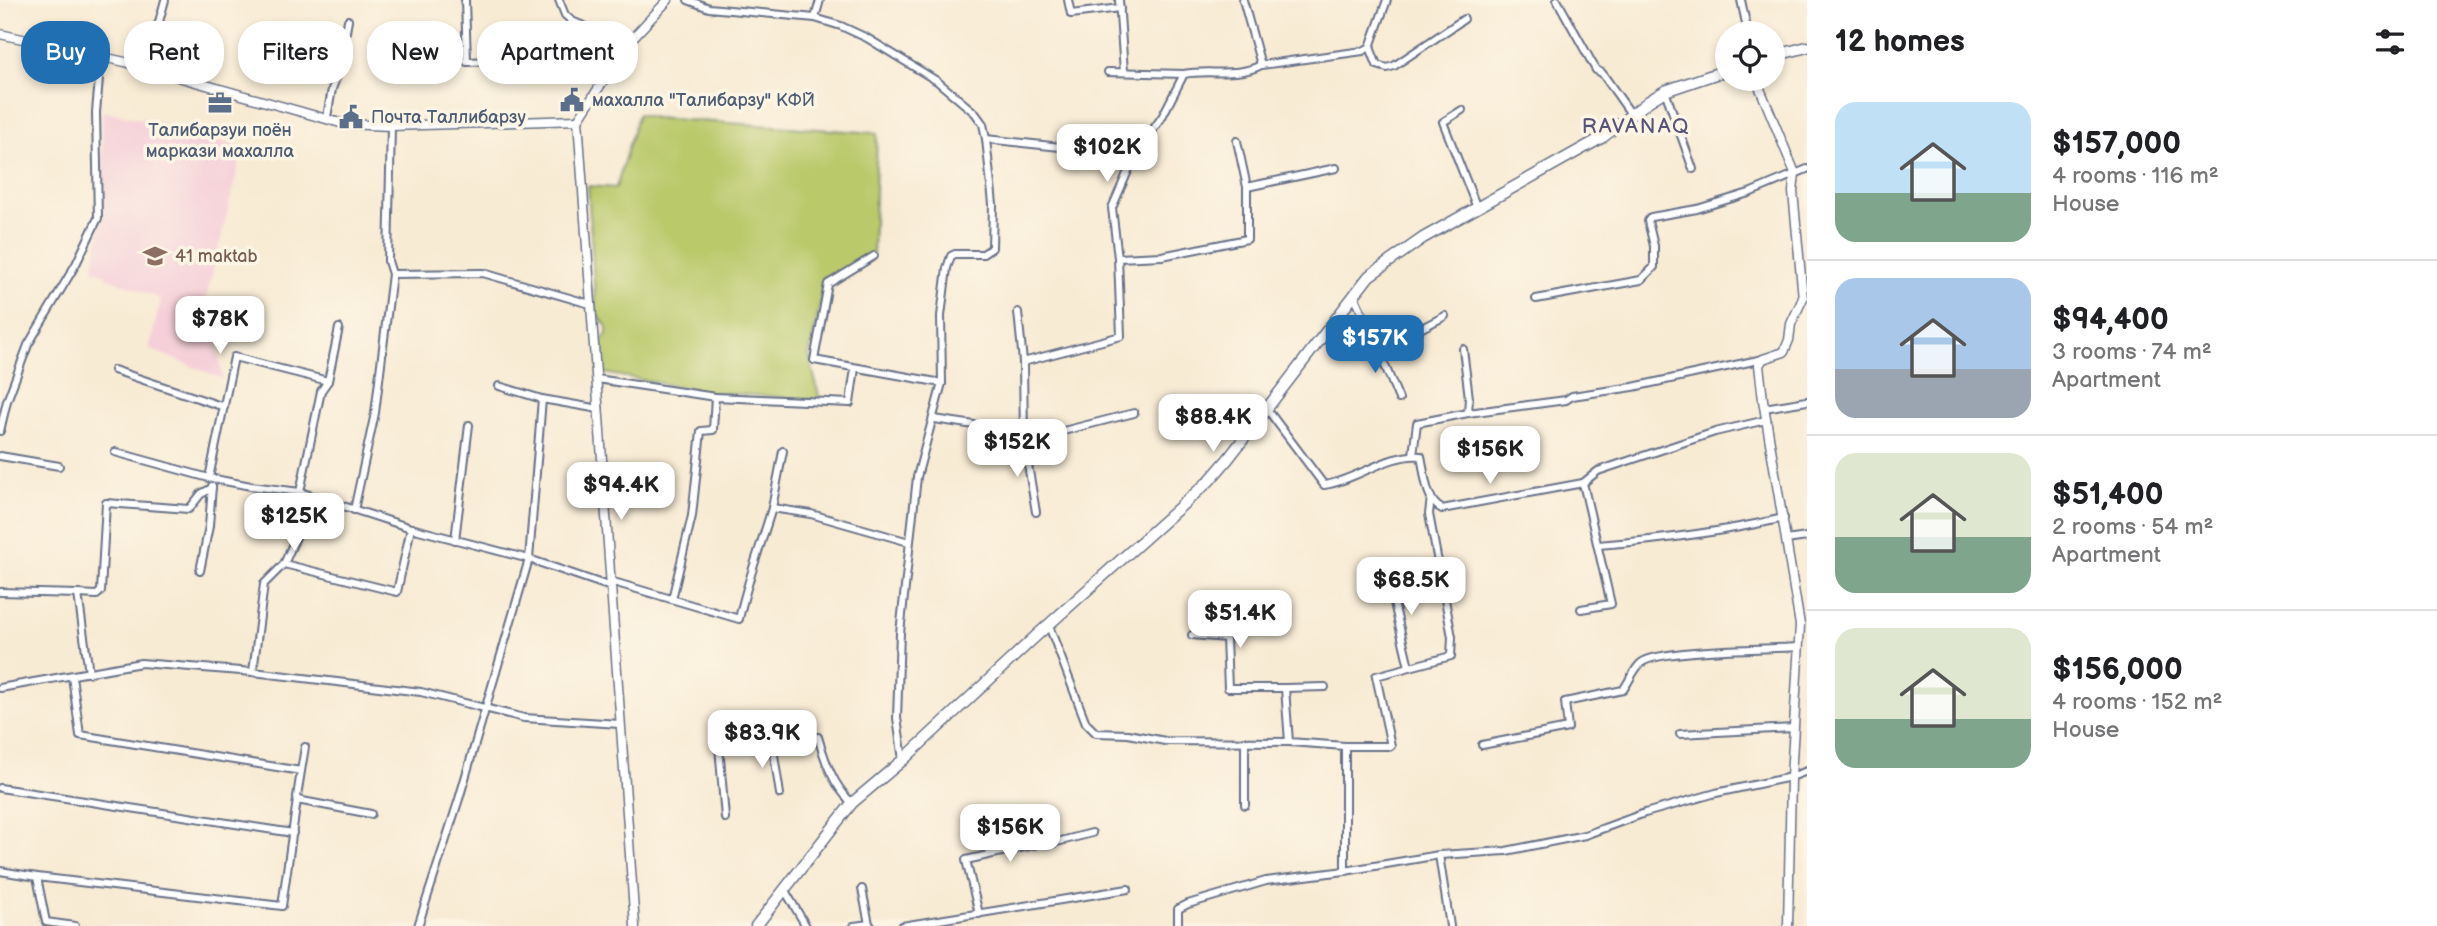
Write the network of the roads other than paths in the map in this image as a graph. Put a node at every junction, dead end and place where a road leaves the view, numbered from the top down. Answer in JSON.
{"nodes":[{"id":1,"x":165,"y":0,"type":"edge"},
{"id":2,"x":465,"y":0,"type":"edge"},
{"id":3,"x":559,"y":0,"type":"edge"},
{"id":4,"x":668,"y":0,"type":"edge"},
{"id":5,"x":688,"y":0,"type":"edge"},
{"id":6,"x":820,"y":0,"type":"edge"},
{"id":7,"x":1068,"y":0,"type":"edge"},
{"id":8,"x":1243,"y":0,"type":"edge"},
{"id":9,"x":1387,"y":0,"type":"edge"},
{"id":10,"x":1556,"y":0,"type":"edge"},
{"id":11,"x":1741,"y":0,"type":"edge"},
{"id":12,"x":1120,"y":4,"type":"edge"},
{"id":13,"x":815,"y":18,"type":"junction"},
{"id":14,"x":1464,"y":19,"type":"dead end"},
{"id":15,"x":348,"y":20,"type":"dead end"},
{"id":16,"x":159,"y":21,"type":"edge"},
{"id":17,"x":572,"y":21,"type":"edge"},
{"id":18,"x":1745,"y":21,"type":"edge"},
{"id":19,"x":638,"y":31,"type":"edge"},
{"id":20,"x":0,"y":34,"type":"edge"},
{"id":21,"x":21,"y":39,"type":"edge"},
{"id":22,"x":1370,"y":47,"type":"junction"},
{"id":23,"x":1807,"y":47,"type":"edge"},
{"id":24,"x":1785,"y":53,"type":"edge"},
{"id":25,"x":477,"y":62,"type":"edge"},
{"id":26,"x":1261,"y":65,"type":"junction"},
{"id":27,"x":1108,"y":72,"type":"dead end"},
{"id":28,"x":1124,"y":72,"type":"junction"},
{"id":29,"x":1184,"y":74,"type":"junction"},
{"id":30,"x":1715,"y":74,"type":"edge"},
{"id":31,"x":99,"y":84,"type":"edge"},
{"id":32,"x":203,"y":84,"type":"edge"},
{"id":33,"x":601,"y":84,"type":"edge"},
{"id":34,"x":1665,"y":91,"type":"junction"},
{"id":35,"x":1761,"y":91,"type":"edge"},
{"id":36,"x":1462,"y":110,"type":"dead end"},
{"id":37,"x":1631,"y":114,"type":"junction"},
{"id":38,"x":327,"y":117,"type":"junction"},
{"id":39,"x":578,"y":120,"type":"junction"},
{"id":40,"x":391,"y":126,"type":"junction"},
{"id":41,"x":986,"y":139,"type":"junction"},
{"id":42,"x":1237,"y":141,"type":"dead end"},
{"id":43,"x":1135,"y":155,"type":"junction"},
{"id":44,"x":1336,"y":168,"type":"dead end"},
{"id":45,"x":1693,"y":169,"type":"dead end"},
{"id":46,"x":1807,"y":169,"type":"edge"},
{"id":47,"x":1795,"y":173,"type":"junction"},
{"id":48,"x":1247,"y":187,"type":"junction"},
{"id":49,"x":1477,"y":208,"type":"junction"},
{"id":50,"x":874,"y":256,"type":"dead end"},
{"id":51,"x":1118,"y":258,"type":"junction"},
{"id":52,"x":392,"y":274,"type":"junction"},
{"id":53,"x":1354,"y":295,"type":"junction"},
{"id":54,"x":1536,"y":299,"type":"dead end"},
{"id":55,"x":590,"y":304,"type":"junction"},
{"id":56,"x":1018,"y":312,"type":"dead end"},
{"id":57,"x":1445,"y":316,"type":"dead end"},
{"id":58,"x":339,"y":328,"type":"dead end"},
{"id":59,"x":1375,"y":342,"type":"junction"},
{"id":60,"x":1463,"y":349,"type":"dead end"},
{"id":61,"x":1763,"y":359,"type":"junction"},
{"id":62,"x":1023,"y":362,"type":"junction"},
{"id":63,"x":855,"y":368,"type":"junction"},
{"id":64,"x":114,"y":370,"type":"dead end"},
{"id":65,"x":597,"y":379,"type":"junction"},
{"id":66,"x":328,"y":381,"type":"junction"},
{"id":67,"x":942,"y":383,"type":"junction"},
{"id":68,"x":499,"y":386,"type":"dead end"},
{"id":69,"x":715,"y":397,"type":"junction"},
{"id":70,"x":542,"y":399,"type":"junction"},
{"id":71,"x":1399,"y":399,"type":"dead end"},
{"id":72,"x":1807,"y":401,"type":"edge"},
{"id":73,"x":224,"y":407,"type":"junction"},
{"id":74,"x":1764,"y":408,"type":"junction"},
{"id":75,"x":599,"y":409,"type":"junction"},
{"id":76,"x":1267,"y":409,"type":"junction"},
{"id":77,"x":1134,"y":413,"type":"dead end"},
{"id":78,"x":1468,"y":414,"type":"junction"},
{"id":79,"x":934,"y":419,"type":"junction"},
{"id":80,"x":1766,"y":420,"type":"junction"},
{"id":81,"x":469,"y":425,"type":"dead end"},
{"id":82,"x":0,"y":428,"type":"edge"},
{"id":83,"x":1024,"y":441,"type":"junction"},
{"id":84,"x":782,"y":451,"type":"dead end"},
{"id":85,"x":115,"y":452,"type":"dead end"},
{"id":86,"x":1413,"y":455,"type":"junction"},
{"id":87,"x":0,"y":456,"type":"edge"},
{"id":88,"x":59,"y":466,"type":"dead end"},
{"id":89,"x":211,"y":478,"type":"junction"},
{"id":90,"x":1583,"y":482,"type":"junction"},
{"id":91,"x":212,"y":488,"type":"junction"},
{"id":92,"x":304,"y":493,"type":"junction"},
{"id":93,"x":1430,"y":497,"type":"junction"},
{"id":94,"x":772,"y":508,"type":"junction"},
{"id":95,"x":355,"y":510,"type":"junction"},
{"id":96,"x":1036,"y":512,"type":"dead end"},
{"id":97,"x":1784,"y":518,"type":"junction"},
{"id":98,"x":411,"y":528,"type":"junction"},
{"id":99,"x":1807,"y":537,"type":"edge"},
{"id":100,"x":455,"y":540,"type":"junction"},
{"id":101,"x":1786,"y":540,"type":"junction"},
{"id":102,"x":909,"y":542,"type":"junction"},
{"id":103,"x":1598,"y":545,"type":"junction"},
{"id":104,"x":528,"y":559,"type":"junction"},
{"id":105,"x":284,"y":564,"type":"junction"},
{"id":106,"x":200,"y":571,"type":"dead end"},
{"id":107,"x":1387,"y":573,"type":"dead end"},
{"id":108,"x":610,"y":584,"type":"junction"},
{"id":109,"x":0,"y":592,"type":"edge"},
{"id":110,"x":78,"y":594,"type":"junction"},
{"id":111,"x":672,"y":599,"type":"junction"},
{"id":112,"x":1581,"y":609,"type":"dead end"},
{"id":113,"x":1049,"y":625,"type":"junction"},
{"id":114,"x":1192,"y":635,"type":"dead end"},
{"id":115,"x":1799,"y":647,"type":"junction"},
{"id":116,"x":1409,"y":667,"type":"junction"},
{"id":117,"x":253,"y":672,"type":"junction"},
{"id":118,"x":89,"y":673,"type":"junction"},
{"id":119,"x":72,"y":677,"type":"junction"},
{"id":120,"x":1325,"y":687,"type":"dead end"},
{"id":121,"x":0,"y":688,"type":"edge"},
{"id":122,"x":1285,"y":688,"type":"junction"},
{"id":123,"x":486,"y":708,"type":"junction"},
{"id":124,"x":620,"y":724,"type":"junction"},
{"id":125,"x":1794,"y":728,"type":"junction"},
{"id":126,"x":1680,"y":734,"type":"dead end"},
{"id":127,"x":1245,"y":741,"type":"junction"},
{"id":128,"x":772,"y":742,"type":"junction"},
{"id":129,"x":1289,"y":742,"type":"junction"},
{"id":130,"x":1482,"y":744,"type":"dead end"},
{"id":131,"x":1345,"y":746,"type":"junction"},
{"id":132,"x":305,"y":747,"type":"dead end"},
{"id":133,"x":903,"y":760,"type":"junction"},
{"id":134,"x":301,"y":771,"type":"junction"},
{"id":135,"x":1807,"y":771,"type":"edge"},
{"id":136,"x":1791,"y":777,"type":"junction"},
{"id":137,"x":0,"y":788,"type":"edge"},
{"id":138,"x":780,"y":794,"type":"dead end"},
{"id":139,"x":297,"y":797,"type":"dead end"},
{"id":140,"x":852,"y":803,"type":"junction"},
{"id":141,"x":1245,"y":805,"type":"dead end"},
{"id":142,"x":372,"y":814,"type":"dead end"},
{"id":143,"x":725,"y":818,"type":"dead end"},
{"id":144,"x":1038,"y":831,"type":"dead end"},
{"id":145,"x":293,"y":833,"type":"junction"},
{"id":146,"x":1092,"y":833,"type":"dead end"},
{"id":147,"x":1042,"y":843,"type":"junction"},
{"id":148,"x":1439,"y":855,"type":"junction"},
{"id":149,"x":1345,"y":871,"type":"junction"},
{"id":150,"x":0,"y":872,"type":"edge"},
{"id":151,"x":37,"y":877,"type":"junction"},
{"id":152,"x":1128,"y":889,"type":"dead end"},
{"id":153,"x":784,"y":890,"type":"junction"},
{"id":154,"x":862,"y":890,"type":"dead end"},
{"id":155,"x":979,"y":914,"type":"junction"},
{"id":156,"x":46,"y":924,"type":"edge"},
{"id":157,"x":870,"y":925,"type":"edge"},
{"id":158,"x":75,"y":926,"type":"edge"},
{"id":159,"x":418,"y":926,"type":"edge"},
{"id":160,"x":635,"y":926,"type":"edge"},
{"id":161,"x":756,"y":926,"type":"edge"},
{"id":162,"x":806,"y":926,"type":"edge"},
{"id":163,"x":854,"y":926,"type":"edge"},
{"id":164,"x":902,"y":926,"type":"edge"},
{"id":165,"x":1178,"y":926,"type":"edge"},
{"id":166,"x":1450,"y":926,"type":"edge"},
{"id":167,"x":1788,"y":926,"type":"edge"}],
"edges":[{"from":1,"to":16,"type":"street"},
{"from":2,"to":25,"type":"street"},
{"from":3,"to":17,"type":"street"},
{"from":4,"to":19,"type":"street"},
{"from":5,"to":13,"type":"street"},
{"from":6,"to":13,"type":"street"},
{"from":7,"to":12,"type":"street"},
{"from":8,"to":26,"type":"street"},
{"from":9,"to":22,"type":"street"},
{"from":10,"to":37,"type":"street"},
{"from":11,"to":18,"type":"street"},
{"from":12,"to":28,"type":"street"},
{"from":13,"to":41,"type":"street"},
{"from":14,"to":22,"type":"street"},
{"from":15,"to":38,"type":"street"},
{"from":20,"to":21,"type":"street"},
{"from":22,"to":26,"type":"street"},
{"from":23,"to":24,"type":"main road"},
{"from":26,"to":29,"type":"street"},
{"from":27,"to":28,"type":"street"},
{"from":28,"to":29,"type":"street"},
{"from":29,"to":43,"type":"street"},
{"from":30,"to":34,"type":"main road"},
{"from":31,"to":82,"type":"street"},
{"from":32,"to":38,"type":"street"},
{"from":33,"to":39,"type":"street"},
{"from":34,"to":37,"type":"main road"},
{"from":34,"to":45,"type":"street"},
{"from":35,"to":47,"type":"street"},
{"from":36,"to":49,"type":"street"},
{"from":37,"to":49,"type":"main road"},
{"from":38,"to":40,"type":"street"},
{"from":39,"to":40,"type":"street"},
{"from":39,"to":55,"type":"street"},
{"from":40,"to":52,"type":"street"},
{"from":41,"to":43,"type":"street"},
{"from":41,"to":67,"type":"street"},
{"from":42,"to":48,"type":"street"},
{"from":43,"to":51,"type":"street"},
{"from":44,"to":48,"type":"street"},
{"from":46,"to":47,"type":"street"},
{"from":47,"to":54,"type":"street"},
{"from":47,"to":61,"type":"street"},
{"from":48,"to":51,"type":"street"},
{"from":49,"to":53,"type":"main road"},
{"from":50,"to":63,"type":"street"},
{"from":51,"to":62,"type":"street"},
{"from":52,"to":55,"type":"street"},
{"from":52,"to":95,"type":"street"},
{"from":53,"to":59,"type":"street"},
{"from":53,"to":76,"type":"main road"},
{"from":55,"to":65,"type":"street"},
{"from":56,"to":62,"type":"street"},
{"from":57,"to":59,"type":"street"},
{"from":58,"to":66,"type":"street"},
{"from":59,"to":71,"type":"street"},
{"from":60,"to":78,"type":"street"},
{"from":61,"to":74,"type":"street"},
{"from":61,"to":78,"type":"street"},
{"from":62,"to":83,"type":"street"},
{"from":63,"to":67,"type":"street"},
{"from":63,"to":69,"type":"street"},
{"from":64,"to":73,"type":"street"},
{"from":65,"to":69,"type":"street"},
{"from":65,"to":75,"type":"street"},
{"from":66,"to":73,"type":"street"},
{"from":66,"to":92,"type":"street"},
{"from":67,"to":79,"type":"street"},
{"from":68,"to":70,"type":"street"},
{"from":69,"to":111,"type":"street"},
{"from":70,"to":75,"type":"street"},
{"from":70,"to":104,"type":"street"},
{"from":72,"to":74,"type":"street"},
{"from":73,"to":89,"type":"street"},
{"from":74,"to":80,"type":"street"},
{"from":75,"to":108,"type":"street"},
{"from":76,"to":86,"type":"street"},
{"from":76,"to":113,"type":"main road"},
{"from":77,"to":83,"type":"street"},
{"from":78,"to":86,"type":"street"},
{"from":79,"to":83,"type":"street"},
{"from":79,"to":102,"type":"street"},
{"from":80,"to":90,"type":"street"},
{"from":80,"to":97,"type":"street"},
{"from":81,"to":100,"type":"street"},
{"from":83,"to":96,"type":"street"},
{"from":84,"to":94,"type":"street"},
{"from":85,"to":89,"type":"street"},
{"from":86,"to":93,"type":"street"},
{"from":87,"to":88,"type":"street"},
{"from":89,"to":91,"type":"street"},
{"from":89,"to":92,"type":"street"},
{"from":90,"to":93,"type":"street"},
{"from":90,"to":103,"type":"street"},
{"from":91,"to":106,"type":"street"},
{"from":91,"to":110,"type":"street"},
{"from":92,"to":95,"type":"street"},
{"from":92,"to":105,"type":"street"},
{"from":93,"to":116,"type":"street"},
{"from":94,"to":102,"type":"street"},
{"from":94,"to":111,"type":"street"},
{"from":95,"to":98,"type":"street"},
{"from":97,"to":101,"type":"street"},
{"from":97,"to":103,"type":"street"},
{"from":98,"to":100,"type":"street"},
{"from":98,"to":105,"type":"street"},
{"from":99,"to":101,"type":"street"},
{"from":100,"to":104,"type":"street"},
{"from":101,"to":115,"type":"street"},
{"from":102,"to":133,"type":"street"},
{"from":103,"to":112,"type":"street"},
{"from":104,"to":108,"type":"street"},
{"from":104,"to":123,"type":"street"},
{"from":105,"to":117,"type":"street"},
{"from":107,"to":116,"type":"street"},
{"from":108,"to":111,"type":"street"},
{"from":108,"to":124,"type":"street"},
{"from":109,"to":110,"type":"street"},
{"from":110,"to":118,"type":"street"},
{"from":113,"to":127,"type":"street"},
{"from":113,"to":133,"type":"main road"},
{"from":114,"to":122,"type":"street"},
{"from":115,"to":125,"type":"street"},
{"from":115,"to":130,"type":"street"},
{"from":116,"to":131,"type":"street"},
{"from":117,"to":118,"type":"street"},
{"from":117,"to":123,"type":"street"},
{"from":118,"to":119,"type":"street"},
{"from":119,"to":121,"type":"street"},
{"from":119,"to":134,"type":"street"},
{"from":120,"to":122,"type":"street"},
{"from":122,"to":129,"type":"street"},
{"from":123,"to":124,"type":"street"},
{"from":123,"to":159,"type":"street"},
{"from":124,"to":160,"type":"street"},
{"from":125,"to":126,"type":"street"},
{"from":125,"to":136,"type":"street"},
{"from":127,"to":129,"type":"street"},
{"from":127,"to":141,"type":"street"},
{"from":128,"to":138,"type":"street"},
{"from":128,"to":140,"type":"street"},
{"from":128,"to":143,"type":"street"},
{"from":129,"to":131,"type":"street"},
{"from":131,"to":149,"type":"street"},
{"from":132,"to":134,"type":"street"},
{"from":133,"to":140,"type":"main road"},
{"from":134,"to":139,"type":"street"},
{"from":135,"to":136,"type":"street"},
{"from":136,"to":148,"type":"street"},
{"from":136,"to":167,"type":"street"},
{"from":137,"to":145,"type":"street"},
{"from":140,"to":153,"type":"main road"},
{"from":142,"to":145,"type":"street"},
{"from":144,"to":147,"type":"street"},
{"from":145,"to":151,"type":"street"},
{"from":146,"to":147,"type":"street"},
{"from":147,"to":155,"type":"street"},
{"from":148,"to":149,"type":"street"},
{"from":148,"to":166,"type":"street"},
{"from":149,"to":165,"type":"street"},
{"from":150,"to":151,"type":"street"},
{"from":151,"to":156,"type":"street"},
{"from":152,"to":155,"type":"street"},
{"from":153,"to":161,"type":"main road"},
{"from":153,"to":162,"type":"street"},
{"from":154,"to":157,"type":"street"},
{"from":155,"to":164,"type":"street"},
{"from":156,"to":158,"type":"street"},
{"from":157,"to":163,"type":"street"}]}
